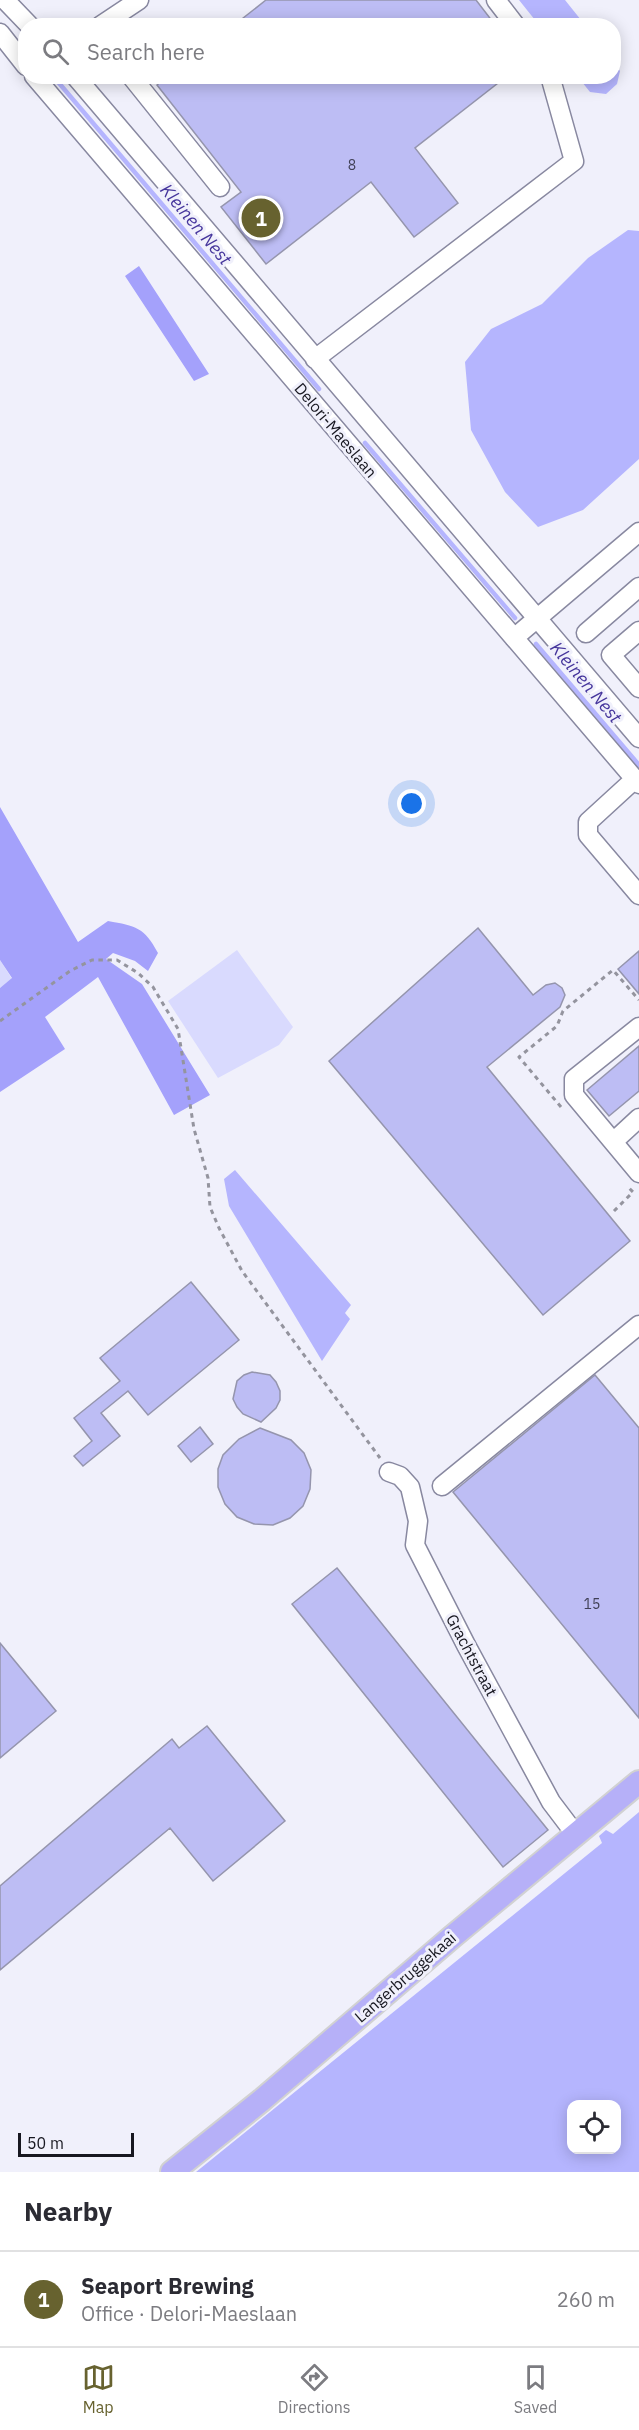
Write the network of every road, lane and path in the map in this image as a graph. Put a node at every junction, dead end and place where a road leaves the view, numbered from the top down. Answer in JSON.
{"nodes":[{"id":1,"x":5,"y":0,"type":"edge"},
{"id":2,"x":139,"y":0,"type":"edge"},
{"id":3,"x":496,"y":0,"type":"edge"},
{"id":4,"x":22,"y":18,"type":"edge"},
{"id":5,"x":112,"y":18,"type":"edge"},
{"id":6,"x":510,"y":18,"type":"edge"},
{"id":7,"x":0,"y":33,"type":"edge"},
{"id":8,"x":18,"y":56,"type":"edge"},
{"id":9,"x":41,"y":84,"type":"edge"},
{"id":10,"x":82,"y":84,"type":"edge"},
{"id":11,"x":137,"y":84,"type":"edge"},
{"id":12,"x":552,"y":84,"type":"edge"},
{"id":13,"x":220,"y":187,"type":"dead end"},
{"id":14,"x":315,"y":359,"type":"junction"},
{"id":15,"x":639,"y":532,"type":"edge"},
{"id":16,"x":639,"y":587,"type":"edge"},
{"id":17,"x":537,"y":618,"type":"junction"},
{"id":18,"x":639,"y":631,"type":"edge"},
{"id":19,"x":586,"y":633,"type":"dead end"},
{"id":20,"x":514,"y":638,"type":"junction"},
{"id":21,"x":639,"y":688,"type":"edge"},
{"id":22,"x":639,"y":738,"type":"edge"},
{"id":23,"x":637,"y":781,"type":"edge"},
{"id":24,"x":639,"y":895,"type":"edge"},
{"id":25,"x":0,"y":1021,"type":"edge"},
{"id":26,"x":639,"y":1027,"type":"edge"},
{"id":27,"x":639,"y":1118,"type":"edge"},
{"id":28,"x":613,"y":1142,"type":"junction"},
{"id":29,"x":639,"y":1173,"type":"edge"},
{"id":30,"x":639,"y":1325,"type":"edge"},
{"id":31,"x":389,"y":1472,"type":"joint"},
{"id":32,"x":442,"y":1486,"type":"dead end"},
{"id":33,"x":639,"y":1782,"type":"edge"},
{"id":34,"x":576,"y":1835,"type":"junction"},
{"id":35,"x":172,"y":2172,"type":"edge"}],
"edges":[{"from":1,"to":4,"type":"street"},
{"from":2,"to":5,"type":"street"},
{"from":3,"to":6,"type":"street"},
{"from":7,"to":8,"type":"street"},
{"from":9,"to":20,"type":"street","name":"Delori-Maeslaan"},
{"from":10,"to":14,"type":"street","name":"Delori-Maeslaan"},
{"from":11,"to":13,"type":"street"},
{"from":12,"to":14,"type":"street"},
{"from":14,"to":17,"type":"street","name":"Delori-Maeslaan"},
{"from":15,"to":17,"type":"street"},
{"from":16,"to":19,"type":"street"},
{"from":17,"to":20,"type":"street"},
{"from":17,"to":22,"type":"street","name":"Delori-Maeslaan"},
{"from":18,"to":21,"type":"street"},
{"from":20,"to":23,"type":"street","name":"Delori-Maeslaan"},
{"from":23,"to":24,"type":"street"},
{"from":25,"to":31,"type":"path"},
{"from":26,"to":28,"type":"street"},
{"from":27,"to":28,"type":"street"},
{"from":28,"to":29,"type":"street"},
{"from":30,"to":32,"type":"street"},
{"from":31,"to":34,"type":"street","name":"Grachtstraat"},
{"from":33,"to":34,"type":"main road","name":"Langerbruggekaai"},
{"from":34,"to":35,"type":"main road","name":"Langerbruggekaai"}]}
